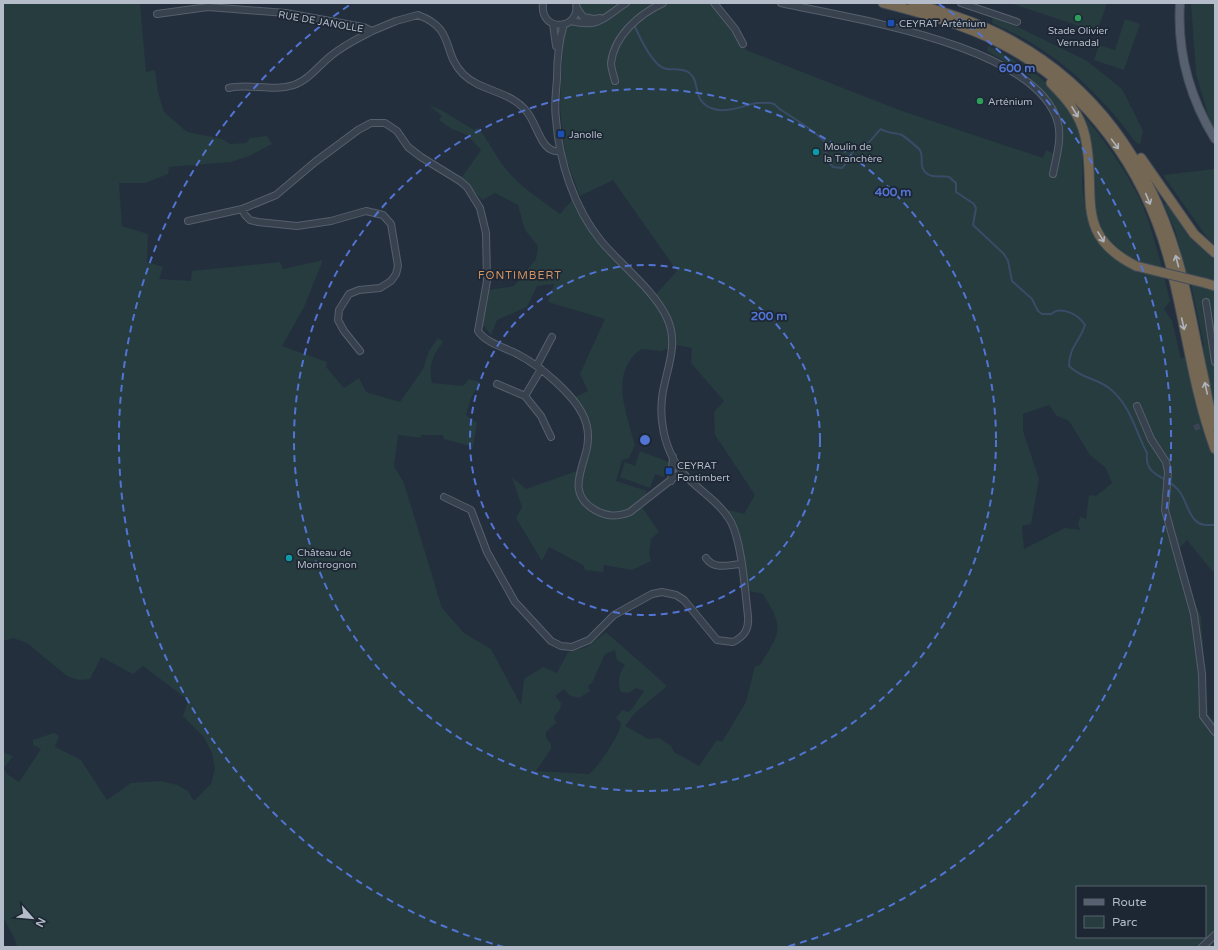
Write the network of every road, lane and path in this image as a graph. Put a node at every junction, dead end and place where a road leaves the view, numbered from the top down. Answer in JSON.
{"nodes":[{"id":1,"x":543,"y":3,"type":"edge"},
{"id":2,"x":626,"y":3,"type":"edge"},
{"id":3,"x":663,"y":3,"type":"edge"},
{"id":4,"x":714,"y":3,"type":"edge"},
{"id":5,"x":781,"y":3,"type":"edge"},
{"id":6,"x":883,"y":3,"type":"edge"},
{"id":7,"x":913,"y":3,"type":"edge"},
{"id":8,"x":933,"y":3,"type":"edge"},
{"id":9,"x":961,"y":3,"type":"edge"},
{"id":10,"x":1180,"y":3,"type":"edge"},
{"id":11,"x":577,"y":6,"type":"edge"},
{"id":12,"x":156,"y":14,"type":"dead end"},
{"id":13,"x":606,"y":16,"type":"junction"},
{"id":14,"x":571,"y":21,"type":"junction"},
{"id":15,"x":1017,"y":22,"type":"dead end"},
{"id":16,"x":553,"y":24,"type":"junction"},
{"id":17,"x":564,"y":24,"type":"junction"},
{"id":18,"x":978,"y":24,"type":"junction"},
{"id":19,"x":372,"y":31,"type":"junction"},
{"id":20,"x":998,"y":42,"type":"junction"},
{"id":21,"x":743,"y":44,"type":"dead end"},
{"id":22,"x":557,"y":56,"type":"junction"},
{"id":23,"x":615,"y":82,"type":"dead end"},
{"id":24,"x":229,"y":88,"type":"dead end"},
{"id":25,"x":1107,"y":120,"type":"junction"},
{"id":26,"x":1215,"y":139,"type":"edge"},
{"id":27,"x":560,"y":152,"type":"junction"},
{"id":28,"x":1053,"y":174,"type":"dead end"},
{"id":29,"x":242,"y":209,"type":"junction"},
{"id":30,"x":188,"y":221,"type":"dead end"},
{"id":31,"x":1215,"y":253,"type":"edge"},
{"id":32,"x":1215,"y":286,"type":"edge"},
{"id":33,"x":1206,"y":302,"type":"dead end"},
{"id":34,"x":552,"y":337,"type":"dead end"},
{"id":35,"x":360,"y":351,"type":"dead end"},
{"id":36,"x":1215,"y":362,"type":"edge"},
{"id":37,"x":539,"y":367,"type":"junction"},
{"id":38,"x":497,"y":384,"type":"dead end"},
{"id":39,"x":525,"y":396,"type":"junction"},
{"id":40,"x":1137,"y":406,"type":"dead end"},
{"id":41,"x":1215,"y":426,"type":"edge"},
{"id":42,"x":551,"y":437,"type":"dead end"},
{"id":43,"x":1215,"y":449,"type":"edge"},
{"id":44,"x":673,"y":456,"type":"junction"},
{"id":45,"x":682,"y":472,"type":"junction"},
{"id":46,"x":671,"y":481,"type":"junction"},
{"id":47,"x":444,"y":497,"type":"dead end"},
{"id":48,"x":706,"y":558,"type":"dead end"},
{"id":49,"x":741,"y":564,"type":"junction"},
{"id":50,"x":1215,"y":732,"type":"edge"},
{"id":51,"x":1215,"y":935,"type":"edge"},
{"id":52,"x":1202,"y":947,"type":"edge"}],
"edges":[{"from":1,"to":16,"type":"street"},
{"from":2,"to":13,"type":"street"},
{"from":3,"to":23,"type":"street"},
{"from":4,"to":21,"type":"street"},
{"from":5,"to":28,"type":"street"},
{"from":6,"to":20,"type":"highway"},
{"from":7,"to":18,"type":"highway"},
{"from":8,"to":18,"type":"highway"},
{"from":9,"to":15,"type":"street"},
{"from":10,"to":26,"type":"main road"},
{"from":11,"to":13,"type":"street"},
{"from":11,"to":14,"type":"street"},
{"from":12,"to":19,"type":"street","name":"RUE DE JANOLLE"},
{"from":13,"to":14,"type":"street"},
{"from":14,"to":17,"type":"street"},
{"from":16,"to":17,"type":"street"},
{"from":16,"to":22,"type":"street"},
{"from":17,"to":22,"type":"street"},
{"from":18,"to":25,"type":"highway"},
{"from":19,"to":24,"type":"street"},
{"from":19,"to":27,"type":"street","name":"RUE DE JANOLLE"},
{"from":20,"to":32,"type":"highway","one_way":true,"bridge":true},
{"from":20,"to":43,"type":"highway","one_way":true},
{"from":22,"to":27,"type":"street"},
{"from":25,"to":31,"type":"highway"},
{"from":41,"to":25,"type":"highway","one_way":true},
{"from":27,"to":44,"type":"street"},
{"from":29,"to":30,"type":"street"},
{"from":29,"to":35,"type":"street"},
{"from":29,"to":37,"type":"street"},
{"from":33,"to":36,"type":"street"},
{"from":34,"to":37,"type":"street"},
{"from":37,"to":39,"type":"street"},
{"from":37,"to":46,"type":"street"},
{"from":38,"to":39,"type":"street"},
{"from":39,"to":42,"type":"street"},
{"from":40,"to":50,"type":"street"},
{"from":44,"to":45,"type":"street"},
{"from":44,"to":46,"type":"street"},
{"from":45,"to":46,"type":"street"},
{"from":45,"to":49,"type":"street"},
{"from":47,"to":49,"type":"street"},
{"from":48,"to":49,"type":"street"},
{"from":51,"to":52,"type":"street"}]}
